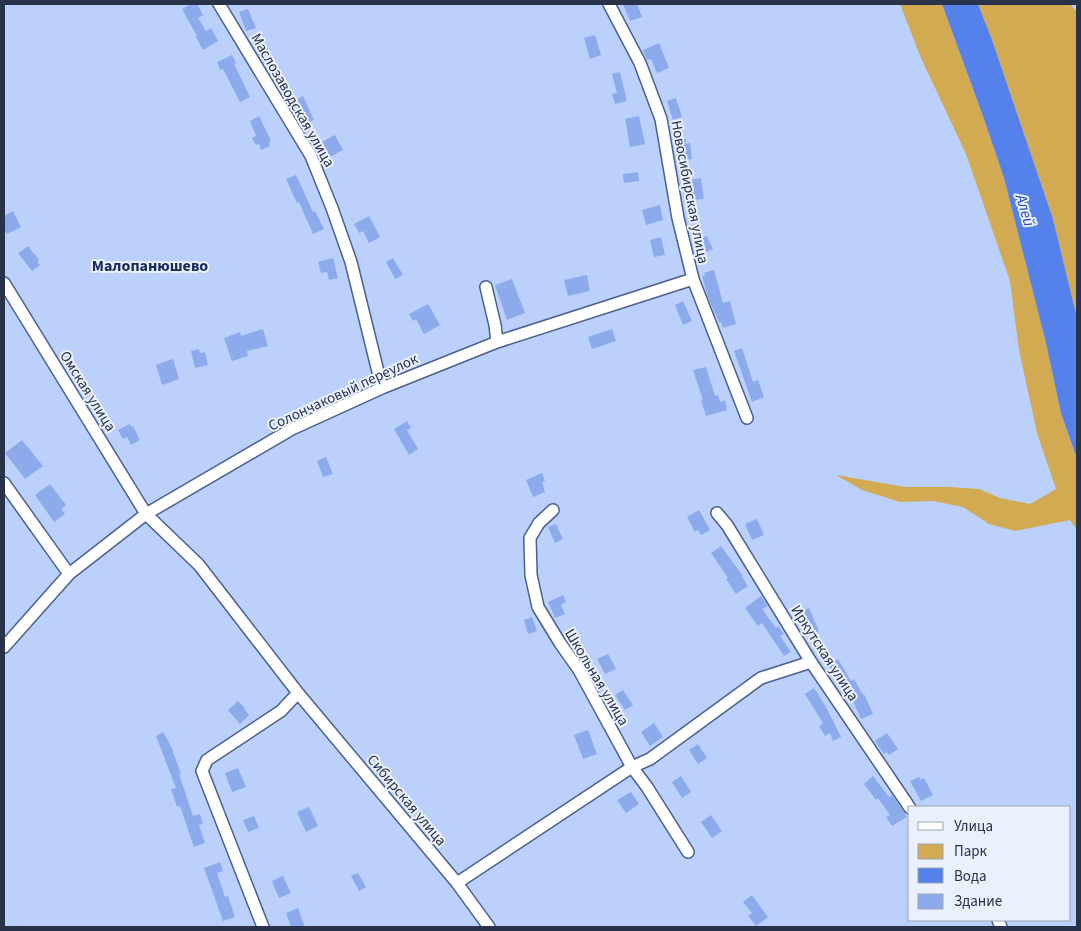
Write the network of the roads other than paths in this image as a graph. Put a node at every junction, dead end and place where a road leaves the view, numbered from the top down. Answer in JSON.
{"nodes":[{"id":1,"x":219,"y":4,"type":"edge"},
{"id":2,"x":609,"y":4,"type":"edge"},
{"id":3,"x":692,"y":279,"type":"junction"},
{"id":4,"x":4,"y":283,"type":"edge"},
{"id":5,"x":486,"y":287,"type":"dead end"},
{"id":6,"x":497,"y":342,"type":"junction"},
{"id":7,"x":382,"y":388,"type":"junction"},
{"id":8,"x":747,"y":418,"type":"dead end"},
{"id":9,"x":4,"y":483,"type":"edge"},
{"id":10,"x":553,"y":510,"type":"dead end"},
{"id":11,"x":717,"y":513,"type":"dead end"},
{"id":12,"x":146,"y":514,"type":"junction"},
{"id":13,"x":69,"y":574,"type":"junction"},
{"id":14,"x":4,"y":647,"type":"edge"},
{"id":15,"x":811,"y":662,"type":"junction"},
{"id":16,"x":298,"y":694,"type":"junction"},
{"id":17,"x":632,"y":767,"type":"junction"},
{"id":18,"x":909,"y":806,"type":"edge"},
{"id":19,"x":688,"y":852,"type":"dead end"},
{"id":20,"x":457,"y":883,"type":"junction"},
{"id":21,"x":263,"y":927,"type":"edge"},
{"id":22,"x":489,"y":927,"type":"edge"}],
"edges":[{"from":1,"to":7,"type":"street","name":"Маслозаводская улица"},
{"from":2,"to":3,"type":"street","name":"Новосибирская улица"},
{"from":3,"to":6,"type":"street","name":"Солончаковый переулок"},
{"from":3,"to":8,"type":"street","name":"Новосибирская улица"},
{"from":4,"to":12,"type":"street","name":"Омская улица"},
{"from":5,"to":6,"type":"street"},
{"from":6,"to":7,"type":"street","name":"Солончаковый переулок"},
{"from":7,"to":12,"type":"street","name":"Солончаковый переулок"},
{"from":9,"to":13,"type":"street"},
{"from":10,"to":17,"type":"street","name":"Школьная улица"},
{"from":11,"to":15,"type":"street","name":"Иркутская улица"},
{"from":12,"to":13,"type":"street","name":"Солончаковый переулок"},
{"from":12,"to":16,"type":"street","name":"Сибирская улица"},
{"from":13,"to":14,"type":"street","name":"Солончаковый переулок"},
{"from":15,"to":17,"type":"street"},
{"from":15,"to":18,"type":"street","name":"Иркутская улица"},
{"from":16,"to":20,"type":"street","name":"Сибирская улица"},
{"from":16,"to":21,"type":"street"},
{"from":17,"to":19,"type":"street","name":"Школьная улица"},
{"from":17,"to":20,"type":"street"},
{"from":20,"to":22,"type":"street","name":"Сибирская улица"}]}
